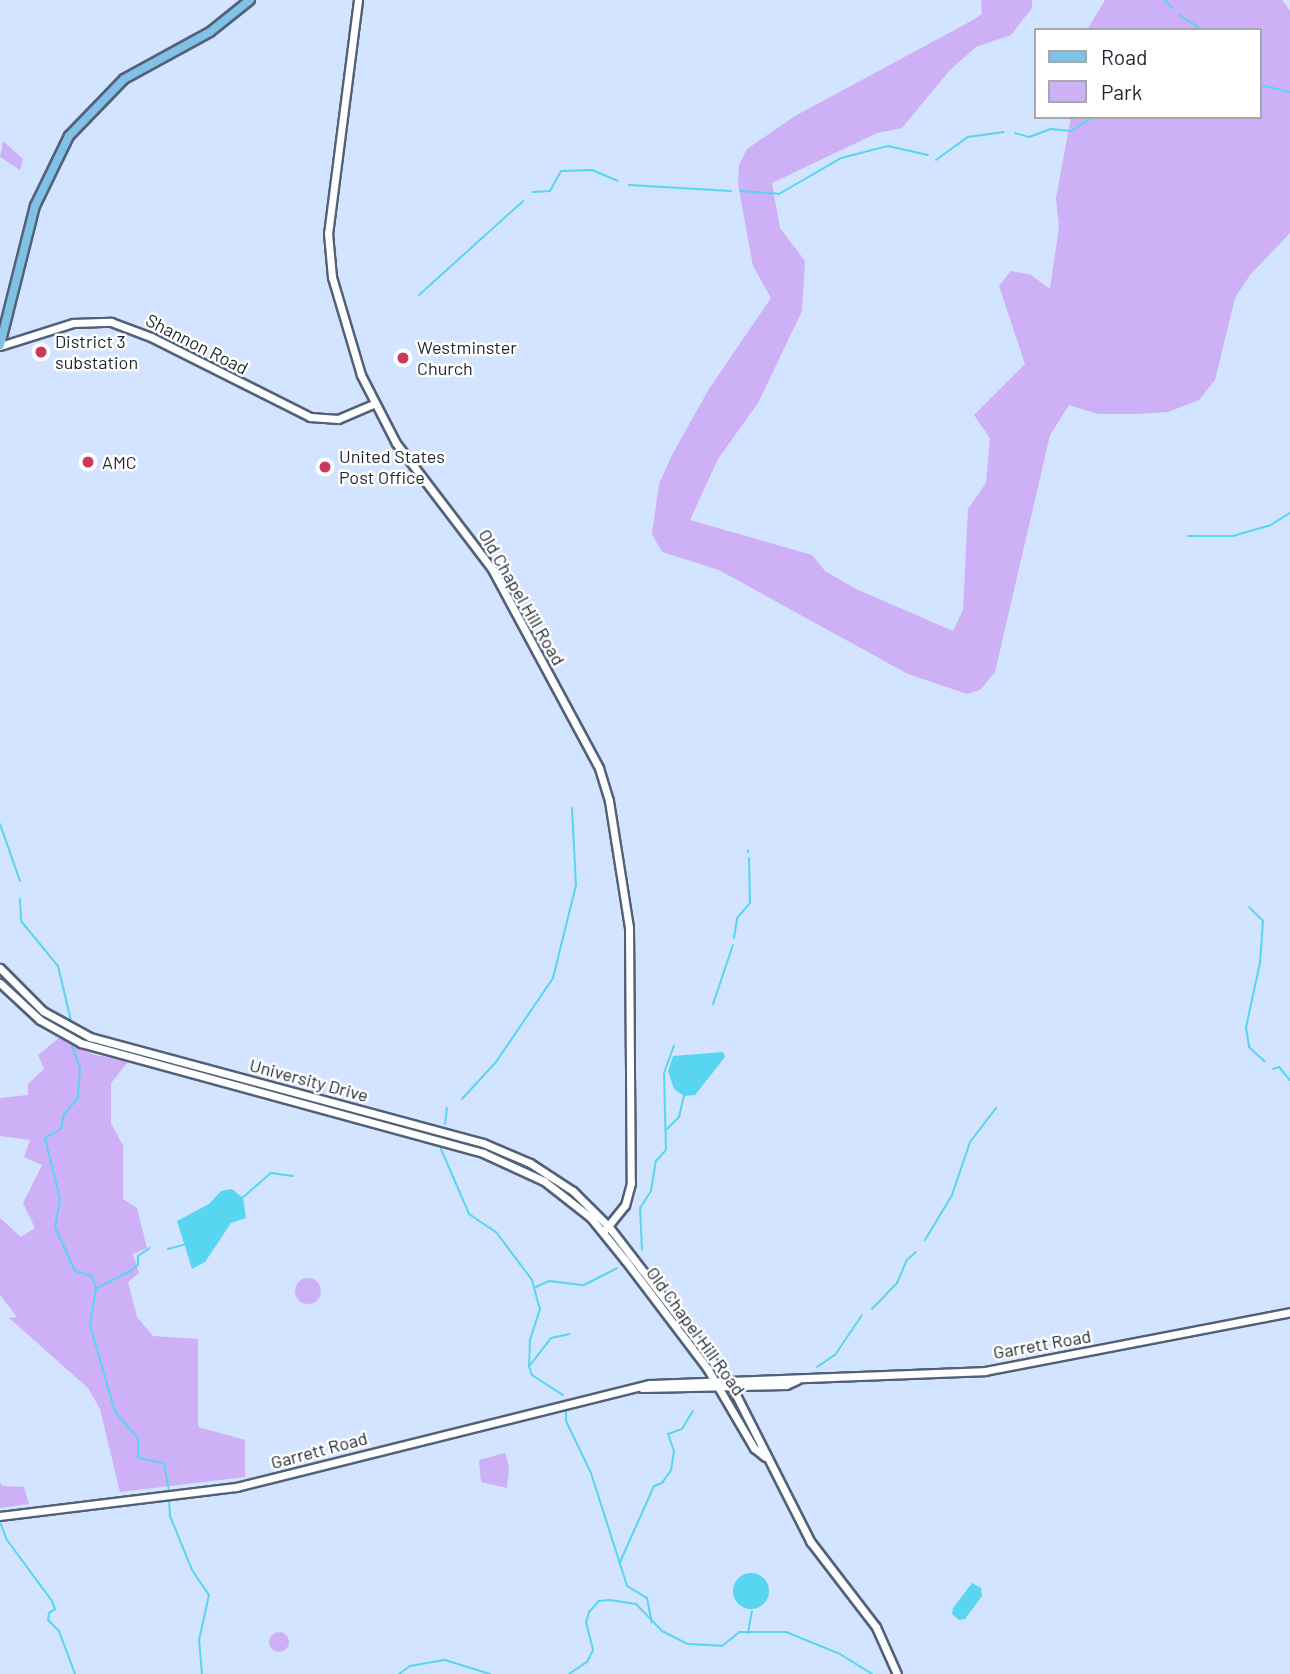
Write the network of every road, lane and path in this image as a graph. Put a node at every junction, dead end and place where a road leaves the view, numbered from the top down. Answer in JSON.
{"nodes":[{"id":1,"x":250,"y":0,"type":"edge"},
{"id":2,"x":358,"y":0,"type":"edge"},
{"id":3,"x":0,"y":345,"type":"edge"},
{"id":4,"x":373,"y":404,"type":"junction"},
{"id":5,"x":0,"y":968,"type":"edge"},
{"id":6,"x":0,"y":982,"type":"edge"},
{"id":7,"x":606,"y":1230,"type":"junction"},
{"id":8,"x":1290,"y":1312,"type":"edge"},
{"id":9,"x":714,"y":1380,"type":"junction"},
{"id":10,"x":730,"y":1383,"type":"junction"},
{"id":11,"x":642,"y":1388,"type":"junction"},
{"id":12,"x":719,"y":1388,"type":"junction"},
{"id":13,"x":765,"y":1457,"type":"junction"},
{"id":14,"x":0,"y":1516,"type":"edge"},
{"id":15,"x":897,"y":1674,"type":"edge"}],
"edges":[{"from":1,"to":3,"type":"main road"},
{"from":2,"to":4,"type":"street","name":"Old Chapel Hill Road"},
{"from":3,"to":4,"type":"street","name":"Shannon Road"},
{"from":4,"to":7,"type":"street","name":"Old Chapel Hill Road"},
{"from":5,"to":7,"type":"street","name":"University Drive"},
{"from":6,"to":7,"type":"street","name":"University Drive"},
{"from":7,"to":9,"type":"street","name":"Old Chapel Hill Road"},
{"from":7,"to":10,"type":"street","name":"Old Chapel Hill Road"},
{"from":8,"to":10,"type":"street","name":"Garrett Road"},
{"from":9,"to":10,"type":"street","name":"Garrett Road"},
{"from":9,"to":11,"type":"street","name":"Garrett Road"},
{"from":9,"to":12,"type":"street","name":"Old Chapel Hill Road"},
{"from":10,"to":12,"type":"street","name":"Garrett Road"},
{"from":10,"to":13,"type":"street","name":"Old Chapel Hill Road"},
{"from":11,"to":12,"type":"street","name":"Garrett Road"},
{"from":11,"to":14,"type":"street","name":"Garrett Road"},
{"from":12,"to":13,"type":"street","name":"Old Chapel Hill Road"},
{"from":13,"to":15,"type":"street","name":"Old Chapel Hill Road"}]}
